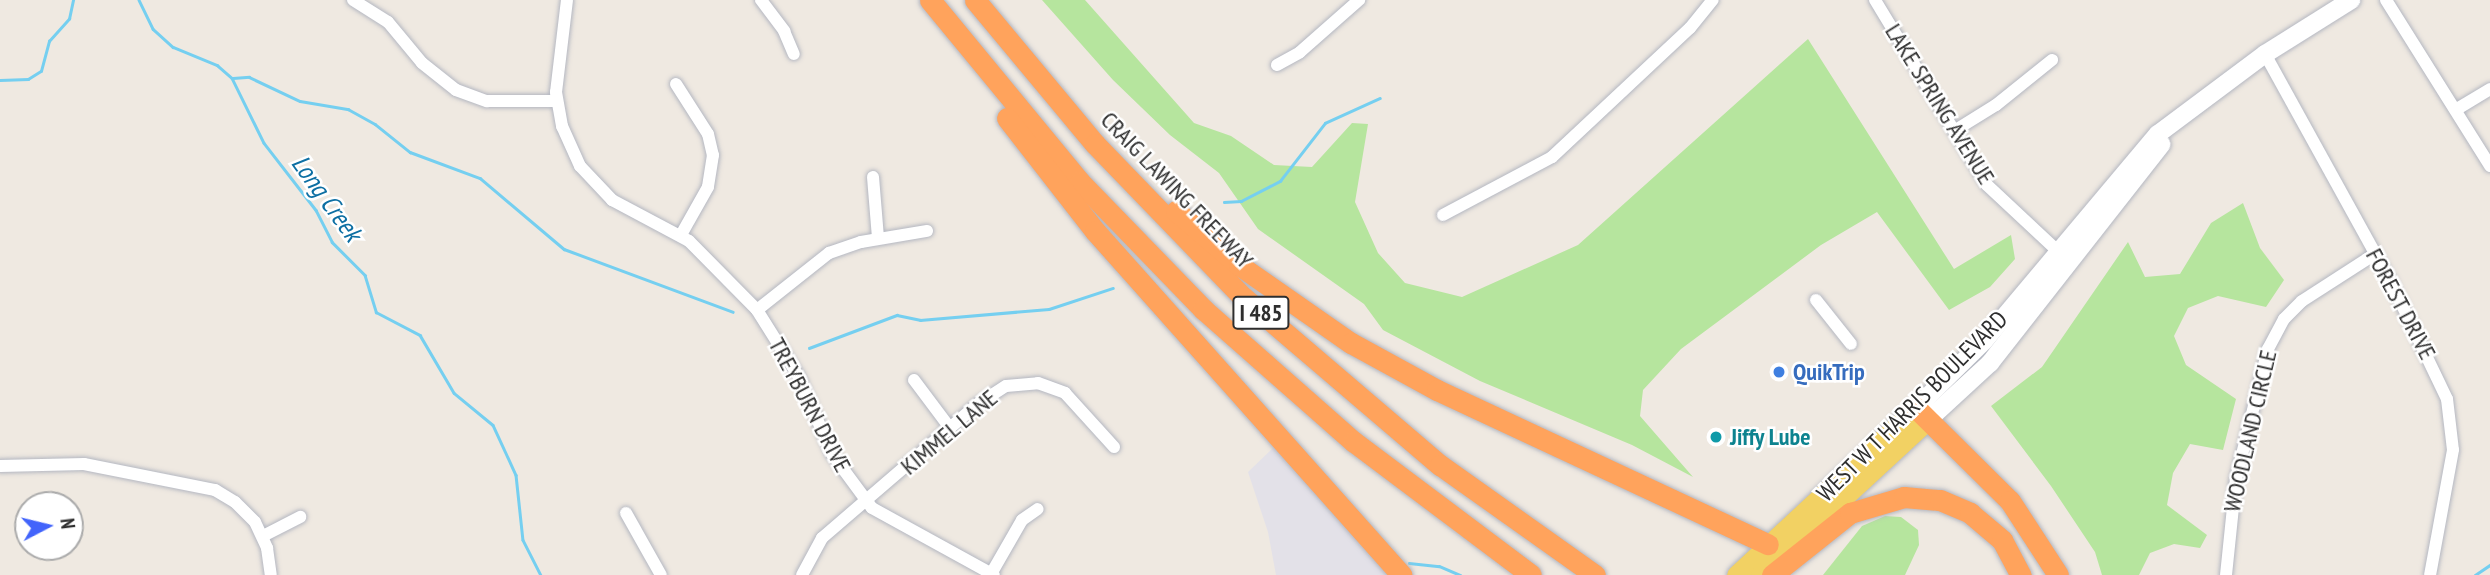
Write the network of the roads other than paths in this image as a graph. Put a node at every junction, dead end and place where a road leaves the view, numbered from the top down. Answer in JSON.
{"nodes":[{"id":1,"x":353,"y":0,"type":"edge"},
{"id":2,"x":567,"y":0,"type":"edge"},
{"id":3,"x":761,"y":0,"type":"edge"},
{"id":4,"x":930,"y":0,"type":"edge"},
{"id":5,"x":975,"y":0,"type":"edge"},
{"id":6,"x":1359,"y":0,"type":"edge"},
{"id":7,"x":1713,"y":0,"type":"edge"},
{"id":8,"x":1875,"y":0,"type":"edge"},
{"id":9,"x":2351,"y":0,"type":"edge"},
{"id":10,"x":2386,"y":0,"type":"edge"},
{"id":11,"x":950,"y":27,"type":"junction"},
{"id":12,"x":794,"y":54,"type":"dead end"},
{"id":13,"x":2265,"y":54,"type":"junction"},
{"id":14,"x":2052,"y":60,"type":"dead end"},
{"id":15,"x":1277,"y":65,"type":"dead end"},
{"id":16,"x":676,"y":84,"type":"dead end"},
{"id":17,"x":2490,"y":89,"type":"edge"},
{"id":18,"x":557,"y":101,"type":"junction"},
{"id":19,"x":1057,"y":101,"type":"junction"},
{"id":20,"x":2192,"y":106,"type":"junction"},
{"id":21,"x":2457,"y":109,"type":"junction"},
{"id":22,"x":1954,"y":131,"type":"junction"},
{"id":23,"x":2490,"y":166,"type":"edge"},
{"id":24,"x":873,"y":177,"type":"dead end"},
{"id":25,"x":1443,"y":215,"type":"dead end"},
{"id":26,"x":927,"y":230,"type":"dead end"},
{"id":27,"x":681,"y":235,"type":"junction"},
{"id":28,"x":878,"y":238,"type":"junction"},
{"id":29,"x":2055,"y":251,"type":"junction"},
{"id":30,"x":2375,"y":254,"type":"junction"},
{"id":31,"x":2070,"y":262,"type":"junction"},
{"id":32,"x":1820,"y":304,"type":"dead end"},
{"id":33,"x":757,"y":310,"type":"junction"},
{"id":34,"x":1851,"y":344,"type":"dead end"},
{"id":35,"x":914,"y":380,"type":"dead end"},
{"id":36,"x":1922,"y":414,"type":"junction"},
{"id":37,"x":950,"y":428,"type":"junction"},
{"id":38,"x":1114,"y":447,"type":"dead end"},
{"id":39,"x":0,"y":466,"type":"edge"},
{"id":40,"x":866,"y":502,"type":"junction"},
{"id":41,"x":1038,"y":509,"type":"dead end"},
{"id":42,"x":626,"y":513,"type":"dead end"},
{"id":43,"x":300,"y":517,"type":"dead end"},
{"id":44,"x":263,"y":536,"type":"junction"},
{"id":45,"x":1768,"y":544,"type":"junction"},
{"id":46,"x":993,"y":574,"type":"edge"},
{"id":47,"x":271,"y":575,"type":"edge"},
{"id":48,"x":661,"y":575,"type":"edge"},
{"id":49,"x":802,"y":575,"type":"edge"},
{"id":50,"x":1402,"y":575,"type":"edge"},
{"id":51,"x":1531,"y":575,"type":"edge"},
{"id":52,"x":1594,"y":575,"type":"edge"},
{"id":53,"x":1736,"y":575,"type":"edge"},
{"id":54,"x":1760,"y":575,"type":"edge"},
{"id":55,"x":1772,"y":575,"type":"edge"},
{"id":56,"x":2021,"y":575,"type":"edge"},
{"id":57,"x":2058,"y":575,"type":"edge"},
{"id":58,"x":2226,"y":575,"type":"edge"},
{"id":59,"x":2430,"y":575,"type":"edge"}],
"edges":[{"from":1,"to":18,"type":"street"},
{"from":2,"to":18,"type":"street","name":"TREYBURN DRIVE"},
{"from":3,"to":12,"type":"street"},
{"from":4,"to":11,"type":"highway","number":"I 485"},
{"from":5,"to":19,"type":"highway","name":"CRAIG LAWING FREEWAY","number":"I 485"},
{"from":6,"to":15,"type":"street"},
{"from":7,"to":25,"type":"street"},
{"from":8,"to":22,"type":"street","name":"LAKE SPRING AVENUE"},
{"from":9,"to":13,"type":"main road","name":"WEST W T HARRIS BOULEVARD"},
{"from":10,"to":21,"type":"street"},
{"from":11,"to":50,"type":"highway"},
{"from":11,"to":51,"type":"highway","number":"I 485"},
{"from":13,"to":20,"type":"main road","name":"WEST W T HARRIS BOULEVARD"},
{"from":13,"to":30,"type":"street","name":"FOREST DRIVE"},
{"from":14,"to":22,"type":"street"},
{"from":16,"to":27,"type":"street"},
{"from":17,"to":21,"type":"street"},
{"from":18,"to":27,"type":"street","name":"TREYBURN DRIVE"},
{"from":19,"to":45,"type":"highway"},
{"from":19,"to":52,"type":"highway","name":"CRAIG LAWING FREEWAY","number":"I 485"},
{"from":20,"to":29,"type":"main road","name":"WEST W T HARRIS BOULEVARD"},
{"from":20,"to":31,"type":"main road","name":"WEST W T HARRIS BOULEVARD"},
{"from":21,"to":23,"type":"street"},
{"from":22,"to":29,"type":"street","name":"LAKE SPRING AVENUE"},
{"from":24,"to":28,"type":"street"},
{"from":26,"to":28,"type":"street"},
{"from":27,"to":33,"type":"street","name":"TREYBURN DRIVE"},
{"from":28,"to":33,"type":"street"},
{"from":29,"to":31,"type":"street","name":"LAKE SPRING AVENUE"},
{"from":29,"to":36,"type":"main road","name":"WEST W T HARRIS BOULEVARD"},
{"from":30,"to":58,"type":"street","name":"WOODLAND CIRCLE"},
{"from":30,"to":59,"type":"street","name":"FOREST DRIVE"},
{"from":31,"to":36,"type":"main road","name":"WEST W T HARRIS BOULEVARD"},
{"from":32,"to":34,"type":"street"},
{"from":33,"to":40,"type":"street","name":"TREYBURN DRIVE"},
{"from":35,"to":37,"type":"street"},
{"from":36,"to":45,"type":"main road","name":"WEST W T HARRIS BOULEVARD"},
{"from":36,"to":54,"type":"main road","name":"WEST W T HARRIS BOULEVARD"},
{"from":36,"to":57,"type":"highway"},
{"from":37,"to":38,"type":"street","name":"KIMMEL LANE"},
{"from":37,"to":40,"type":"street","name":"KIMMEL LANE"},
{"from":39,"to":44,"type":"street"},
{"from":40,"to":46,"type":"street","name":"TREYBURN DRIVE"},
{"from":40,"to":49,"type":"street","name":"KIMMEL LANE"},
{"from":41,"to":46,"type":"street"},
{"from":42,"to":48,"type":"street"},
{"from":43,"to":44,"type":"street"},
{"from":44,"to":47,"type":"street"},
{"from":45,"to":53,"type":"main road","name":"WEST W T HARRIS BOULEVARD"},
{"from":55,"to":56,"type":"highway"}]}
